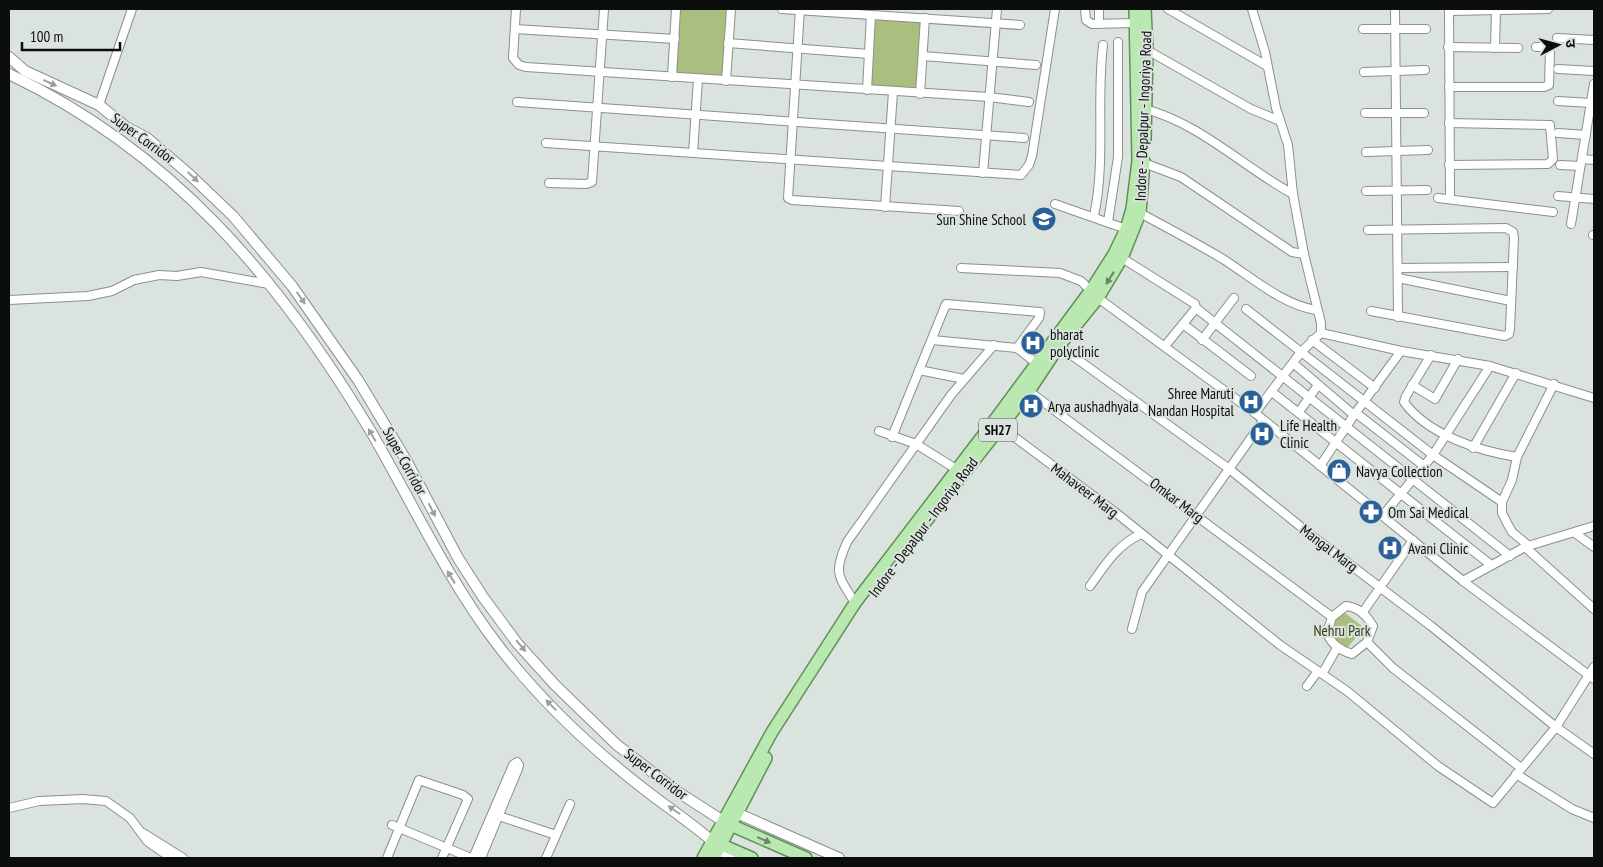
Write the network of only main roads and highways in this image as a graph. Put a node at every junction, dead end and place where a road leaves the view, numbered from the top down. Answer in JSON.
{"nodes":[{"id":1,"x":1134,"y":9,"type":"edge"},
{"id":2,"x":1144,"y":9,"type":"edge"},
{"id":3,"x":9,"y":57,"type":"edge"},
{"id":4,"x":9,"y":74,"type":"edge"},
{"id":5,"x":1094,"y":294,"type":"junction"},
{"id":6,"x":1024,"y":388,"type":"junction"},
{"id":7,"x":733,"y":811,"type":"junction"},
{"id":8,"x":727,"y":824,"type":"junction"},
{"id":9,"x":712,"y":850,"type":"edge"},
{"id":10,"x":731,"y":858,"type":"edge"},
{"id":11,"x":752,"y":858,"type":"edge"},
{"id":12,"x":806,"y":858,"type":"edge"},
{"id":13,"x":839,"y":858,"type":"edge"}],
"edges":[{"from":1,"to":5,"type":"main road","name":"Indore - Depalpur - Ingoriya Road","number":"SH27"},
{"from":2,"to":5,"type":"main road","name":"Indore - Depalpur - Ingoriya Road","number":"SH27","one_way":true},
{"from":3,"to":8,"type":"main road","name":"Super Corridor","one_way":true},
{"from":9,"to":4,"type":"main road","name":"Super Corridor","one_way":true},
{"from":5,"to":6,"type":"main road","name":"Indore - Depalpur - Ingoriya Road","number":"SH27"},
{"from":5,"to":6,"type":"main road","name":"Indore - Depalpur - Ingoriya Road","number":"SH27"},
{"from":6,"to":7,"type":"main road","name":"Indore - Depalpur - Ingoriya Road","number":"SH27"},
{"from":6,"to":7,"type":"main road","name":"Indore - Depalpur - Ingoriya Road","number":"SH27"},
{"from":7,"to":8,"type":"main road","name":"Indore - Depalpur - Ingoriya Road","number":"SH27"},
{"from":7,"to":13,"type":"main road"},
{"from":8,"to":9,"type":"main road","name":"Indore - Depalpur - Ingoriya Road","number":"SH27"},
{"from":8,"to":12,"type":"main road","name":"Super Corridor","one_way":true},
{"from":9,"to":10,"type":"main road"},
{"from":9,"to":11,"type":"main road","name":"Super Corridor"}]}
